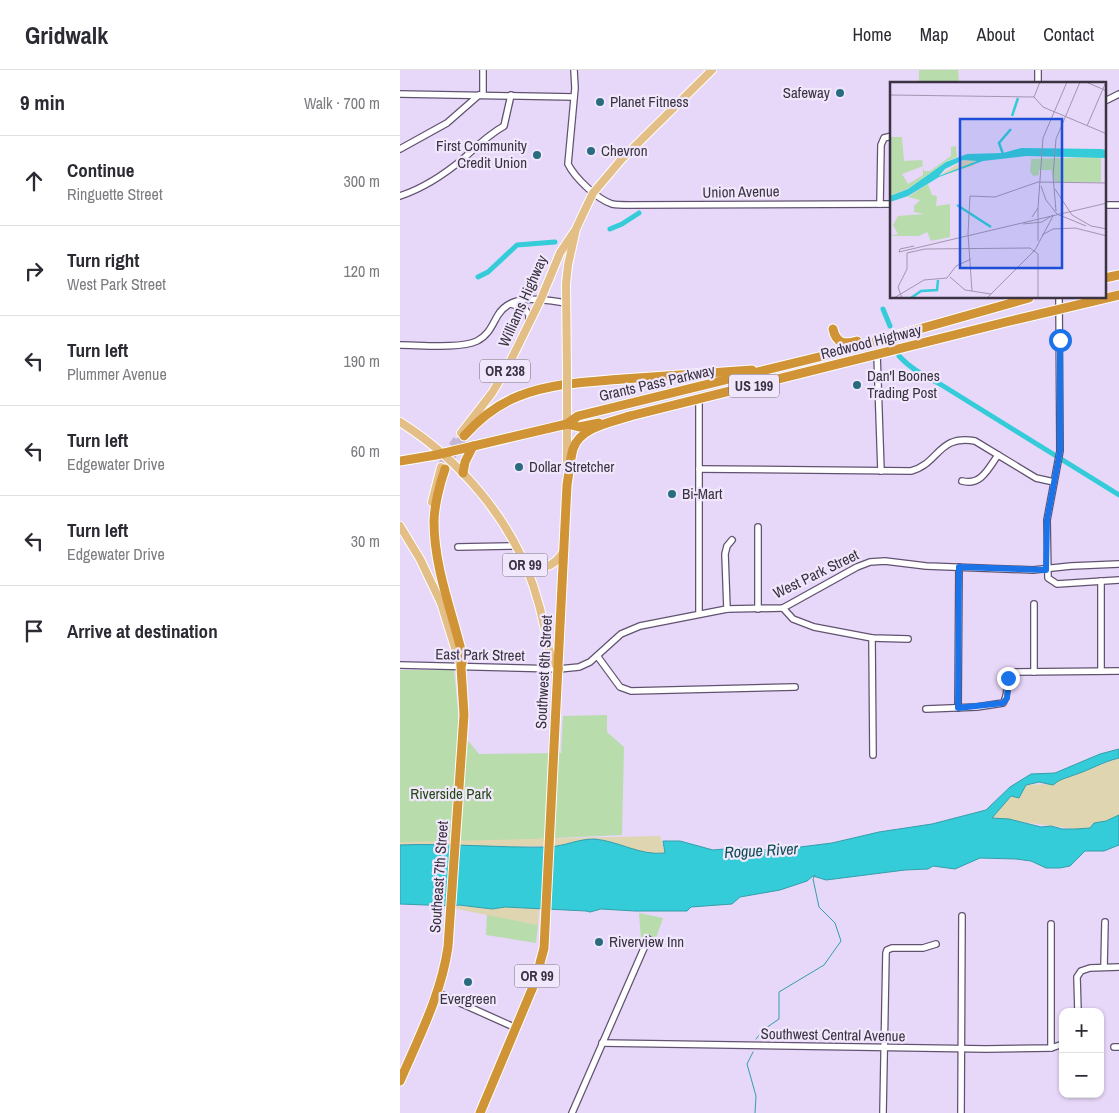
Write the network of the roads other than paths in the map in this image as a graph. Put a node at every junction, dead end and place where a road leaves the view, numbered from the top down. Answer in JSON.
{"nodes":[{"id":1,"x":483,"y":70,"type":"edge"},
{"id":2,"x":574,"y":70,"type":"edge"},
{"id":3,"x":712,"y":70,"type":"edge"},
{"id":4,"x":400,"y":94,"type":"edge"},
{"id":5,"x":1119,"y":94,"type":"edge"},
{"id":6,"x":481,"y":95,"type":"junction"},
{"id":7,"x":511,"y":96,"type":"junction"},
{"id":8,"x":574,"y":97,"type":"junction"},
{"id":9,"x":1106,"y":100,"type":"edge"},
{"id":10,"x":890,"y":136,"type":"edge"},
{"id":11,"x":400,"y":149,"type":"edge"},
{"id":12,"x":593,"y":193,"type":"junction"},
{"id":13,"x":400,"y":196,"type":"edge"},
{"id":14,"x":880,"y":204,"type":"junction"},
{"id":15,"x":890,"y":204,"type":"edge"},
{"id":16,"x":1106,"y":205,"type":"edge"},
{"id":17,"x":1119,"y":205,"type":"edge"},
{"id":18,"x":576,"y":228,"type":"junction"},
{"id":19,"x":1119,"y":275,"type":"edge"},
{"id":20,"x":1106,"y":278,"type":"edge"},
{"id":21,"x":1119,"y":295,"type":"edge"},
{"id":22,"x":1106,"y":298,"type":"edge"},
{"id":23,"x":1025,"y":299,"type":"edge"},
{"id":24,"x":1059,"y":299,"type":"edge"},
{"id":25,"x":1101,"y":299,"type":"edge"},
{"id":26,"x":541,"y":300,"type":"junction"},
{"id":27,"x":566,"y":303,"type":"junction"},
{"id":28,"x":511,"y":304,"type":"junction"},
{"id":29,"x":1060,"y":308,"type":"junction"},
{"id":30,"x":529,"y":324,"type":"junction"},
{"id":31,"x":930,"y":325,"type":"junction"},
{"id":32,"x":833,"y":329,"type":"dead end"},
{"id":33,"x":400,"y":345,"type":"edge"},
{"id":34,"x":877,"y":354,"type":"junction"},
{"id":35,"x":785,"y":366,"type":"junction"},
{"id":36,"x":699,"y":399,"type":"junction"},
{"id":37,"x":630,"y":416,"type":"junction"},
{"id":38,"x":400,"y":422,"type":"edge"},
{"id":39,"x":567,"y":424,"type":"junction"},
{"id":40,"x":463,"y":435,"type":"joint"},
{"id":41,"x":473,"y":446,"type":"junction"},
{"id":42,"x":442,"y":454,"type":"junction"},
{"id":43,"x":998,"y":455,"type":"junction"},
{"id":44,"x":400,"y":461,"type":"edge"},
{"id":45,"x":443,"y":468,"type":"tunnel mouth"},
{"id":46,"x":699,"y":469,"type":"junction"},
{"id":47,"x":881,"y":471,"type":"junction"},
{"id":48,"x":463,"y":473,"type":"junction"},
{"id":49,"x":962,"y":481,"type":"dead end"},
{"id":50,"x":1054,"y":482,"type":"junction"},
{"id":51,"x":567,"y":485,"type":"junction"},
{"id":52,"x":400,"y":526,"type":"edge"},
{"id":53,"x":758,"y":526,"type":"dead end"},
{"id":54,"x":732,"y":540,"type":"dead end"},
{"id":55,"x":515,"y":546,"type":"junction"},
{"id":56,"x":458,"y":548,"type":"dead end"},
{"id":57,"x":565,"y":549,"type":"junction"},
{"id":58,"x":523,"y":560,"type":"junction"},
{"id":59,"x":1119,"y":564,"type":"edge"},
{"id":60,"x":959,"y":567,"type":"junction"},
{"id":61,"x":1046,"y":570,"type":"junction"},
{"id":62,"x":1119,"y":580,"type":"edge"},
{"id":63,"x":1101,"y":581,"type":"junction"},
{"id":64,"x":1034,"y":604,"type":"dead end"},
{"id":65,"x":783,"y":608,"type":"junction"},
{"id":66,"x":727,"y":609,"type":"junction"},
{"id":67,"x":758,"y":609,"type":"junction"},
{"id":68,"x":699,"y":614,"type":"junction"},
{"id":69,"x":872,"y":638,"type":"junction"},
{"id":70,"x":908,"y":639,"type":"dead end"},
{"id":71,"x":598,"y":657,"type":"junction"},
{"id":72,"x":400,"y":665,"type":"edge"},
{"id":73,"x":461,"y":666,"type":"junction"},
{"id":74,"x":559,"y":669,"type":"junction"},
{"id":75,"x":1101,"y":671,"type":"junction"},
{"id":76,"x":1119,"y":671,"type":"edge"},
{"id":77,"x":1034,"y":672,"type":"junction"},
{"id":78,"x":795,"y":687,"type":"dead end"},
{"id":79,"x":958,"y":708,"type":"junction"},
{"id":80,"x":926,"y":709,"type":"dead end"},
{"id":81,"x":873,"y":755,"type":"dead end"},
{"id":82,"x":962,"y":916,"type":"dead end"},
{"id":83,"x":1104,"y":922,"type":"dead end"},
{"id":84,"x":1051,"y":924,"type":"dead end"},
{"id":85,"x":648,"y":939,"type":"dead end"},
{"id":86,"x":936,"y":944,"type":"dead end"},
{"id":87,"x":1104,"y":967,"type":"junction"},
{"id":88,"x":1119,"y":967,"type":"edge"},
{"id":89,"x":438,"y":993,"type":"junction"},
{"id":90,"x":1078,"y":1008,"type":"edge"},
{"id":91,"x":516,"y":1028,"type":"junction"},
{"id":92,"x":602,"y":1043,"type":"junction"},
{"id":93,"x":1059,"y":1045,"type":"edge"},
{"id":94,"x":1051,"y":1048,"type":"junction"},
{"id":95,"x":884,"y":1049,"type":"junction"},
{"id":96,"x":961,"y":1049,"type":"junction"},
{"id":97,"x":402,"y":1071,"type":"edge"},
{"id":98,"x":400,"y":1081,"type":"edge"},
{"id":99,"x":480,"y":1113,"type":"edge"},
{"id":100,"x":572,"y":1113,"type":"edge"},
{"id":101,"x":884,"y":1113,"type":"edge"},
{"id":102,"x":961,"y":1113,"type":"edge"}],
"edges":[{"from":1,"to":6,"type":"street"},
{"from":2,"to":8,"type":"street"},
{"from":3,"to":12,"type":"main road","name":"Williams Highway","number":"OR 238"},
{"from":4,"to":6,"type":"street"},
{"from":5,"to":9,"type":"street"},
{"from":6,"to":7,"type":"street"},
{"from":6,"to":11,"type":"street"},
{"from":7,"to":8,"type":"street"},
{"from":7,"to":13,"type":"street"},
{"from":8,"to":12,"type":"street"},
{"from":10,"to":14,"type":"street"},
{"from":12,"to":14,"type":"street","name":"Union Avenue"},
{"from":12,"to":18,"type":"main road","name":"Williams Highway","number":"OR 238"},
{"from":14,"to":15,"type":"street","name":"Union Avenue"},
{"from":16,"to":17,"type":"street"},
{"from":18,"to":26,"type":"main road","name":"Williams Highway","number":"OR 238"},
{"from":18,"to":27,"type":"main road","name":"Williams Highway","number":"OR 238"},
{"from":19,"to":20,"type":"highway"},
{"from":21,"to":22,"type":"highway","name":"Redwood Highway","number":"US 199"},
{"from":23,"to":31,"type":"highway","name":"Redwood Highway","number":"US 199"},
{"from":24,"to":29,"type":"street"},
{"from":25,"to":29,"type":"highway","name":"Redwood Highway","number":"US 199"},
{"from":26,"to":27,"type":"street"},
{"from":26,"to":28,"type":"street"},
{"from":26,"to":30,"type":"main road","name":"Williams Highway","number":"OR 238"},
{"from":27,"to":39,"type":"main road","name":"Williams Highway","number":"OR 238","bridge":true},
{"from":28,"to":30,"type":"street"},
{"from":28,"to":33,"type":"street"},
{"from":29,"to":34,"type":"highway","name":"Redwood Highway","number":"US 199"},
{"from":29,"to":50,"type":"street"},
{"from":30,"to":40,"type":"main road","name":"Williams Highway","number":"OR 238"},
{"from":31,"to":32,"type":"highway"},
{"from":31,"to":35,"type":"highway","name":"Redwood Highway","number":"US 199"},
{"from":34,"to":36,"type":"highway","name":"Redwood Highway","number":"US 199"},
{"from":34,"to":47,"type":"street"},
{"from":35,"to":39,"type":"highway","name":"Grants Pass Parkway","number":"US 199"},
{"from":35,"to":40,"type":"highway"},
{"from":36,"to":37,"type":"highway","name":"Redwood Highway","number":"US 199"},
{"from":36,"to":46,"type":"street"},
{"from":37,"to":39,"type":"highway","name":"Grants Pass Parkway","number":"US 199"},
{"from":37,"to":51,"type":"highway"},
{"from":38,"to":42,"type":"main road","number":"OR 99"},
{"from":39,"to":41,"type":"highway","name":"Grants Pass Parkway","number":"US 199"},
{"from":39,"to":51,"type":"main road","name":"Southwest 6th Street","number":"OR 238"},
{"from":41,"to":42,"type":"highway","name":"Grants Pass Parkway","number":"US 199"},
{"from":41,"to":48,"type":"highway"},
{"from":42,"to":44,"type":"highway","name":"Grants Pass Parkway","number":"US 199"},
{"from":42,"to":48,"type":"main road","number":"OR 99"},
{"from":43,"to":47,"type":"street"},
{"from":43,"to":49,"type":"street"},
{"from":43,"to":50,"type":"street"},
{"from":45,"to":73,"type":"highway"},
{"from":46,"to":47,"type":"street"},
{"from":46,"to":68,"type":"street"},
{"from":48,"to":55,"type":"main road","number":"OR 99"},
{"from":50,"to":61,"type":"street"},
{"from":51,"to":57,"type":"highway","name":"Southwest 6th Street","number":"OR 238"},
{"from":52,"to":73,"type":"main road"},
{"from":53,"to":67,"type":"street"},
{"from":54,"to":66,"type":"street"},
{"from":55,"to":56,"type":"street"},
{"from":55,"to":58,"type":"main road","number":"OR 99"},
{"from":57,"to":58,"type":"main road"},
{"from":57,"to":74,"type":"highway","name":"Southwest 6th Street","number":"OR 238"},
{"from":58,"to":74,"type":"main road","number":"OR 99"},
{"from":59,"to":61,"type":"street","name":"West Park Street"},
{"from":60,"to":61,"type":"street","name":"West Park Street"},
{"from":60,"to":65,"type":"street","name":"West Park Street"},
{"from":60,"to":79,"type":"street"},
{"from":61,"to":63,"type":"street"},
{"from":62,"to":63,"type":"street"},
{"from":63,"to":75,"type":"street"},
{"from":64,"to":77,"type":"street"},
{"from":65,"to":67,"type":"street","name":"West Park Street"},
{"from":65,"to":69,"type":"street"},
{"from":66,"to":67,"type":"street","name":"West Park Street"},
{"from":66,"to":68,"type":"street","name":"West Park Street"},
{"from":68,"to":71,"type":"street","name":"West Park Street"},
{"from":69,"to":70,"type":"street"},
{"from":69,"to":81,"type":"street"},
{"from":71,"to":74,"type":"street","name":"West Park Street"},
{"from":71,"to":78,"type":"street"},
{"from":72,"to":73,"type":"street","name":"East Park Street"},
{"from":73,"to":74,"type":"street","name":"East Park Street"},
{"from":73,"to":89,"type":"highway","name":"Southeast 7th Street"},
{"from":74,"to":91,"type":"highway","name":"Southwest 6th Street","number":"OR 99"},
{"from":75,"to":76,"type":"street"},
{"from":75,"to":77,"type":"street"},
{"from":77,"to":79,"type":"street"},
{"from":79,"to":80,"type":"street"},
{"from":82,"to":96,"type":"street"},
{"from":83,"to":87,"type":"street"},
{"from":84,"to":94,"type":"street"},
{"from":85,"to":92,"type":"street"},
{"from":86,"to":95,"type":"street"},
{"from":87,"to":88,"type":"street"},
{"from":87,"to":90,"type":"street"},
{"from":89,"to":91,"type":"street"},
{"from":89,"to":97,"type":"highway","name":"Southeast 7th Street"},
{"from":91,"to":99,"type":"highway","number":"OR 99"},
{"from":92,"to":95,"type":"street","name":"Southwest Central Avenue"},
{"from":92,"to":100,"type":"street"},
{"from":93,"to":94,"type":"street","name":"Southwest Central Avenue"},
{"from":94,"to":96,"type":"street","name":"Southwest Central Avenue"},
{"from":95,"to":96,"type":"street","name":"Southwest Central Avenue"},
{"from":95,"to":101,"type":"street"},
{"from":96,"to":102,"type":"street"},
{"from":97,"to":98,"type":"highway","name":"Southeast 7th Street"}]}
